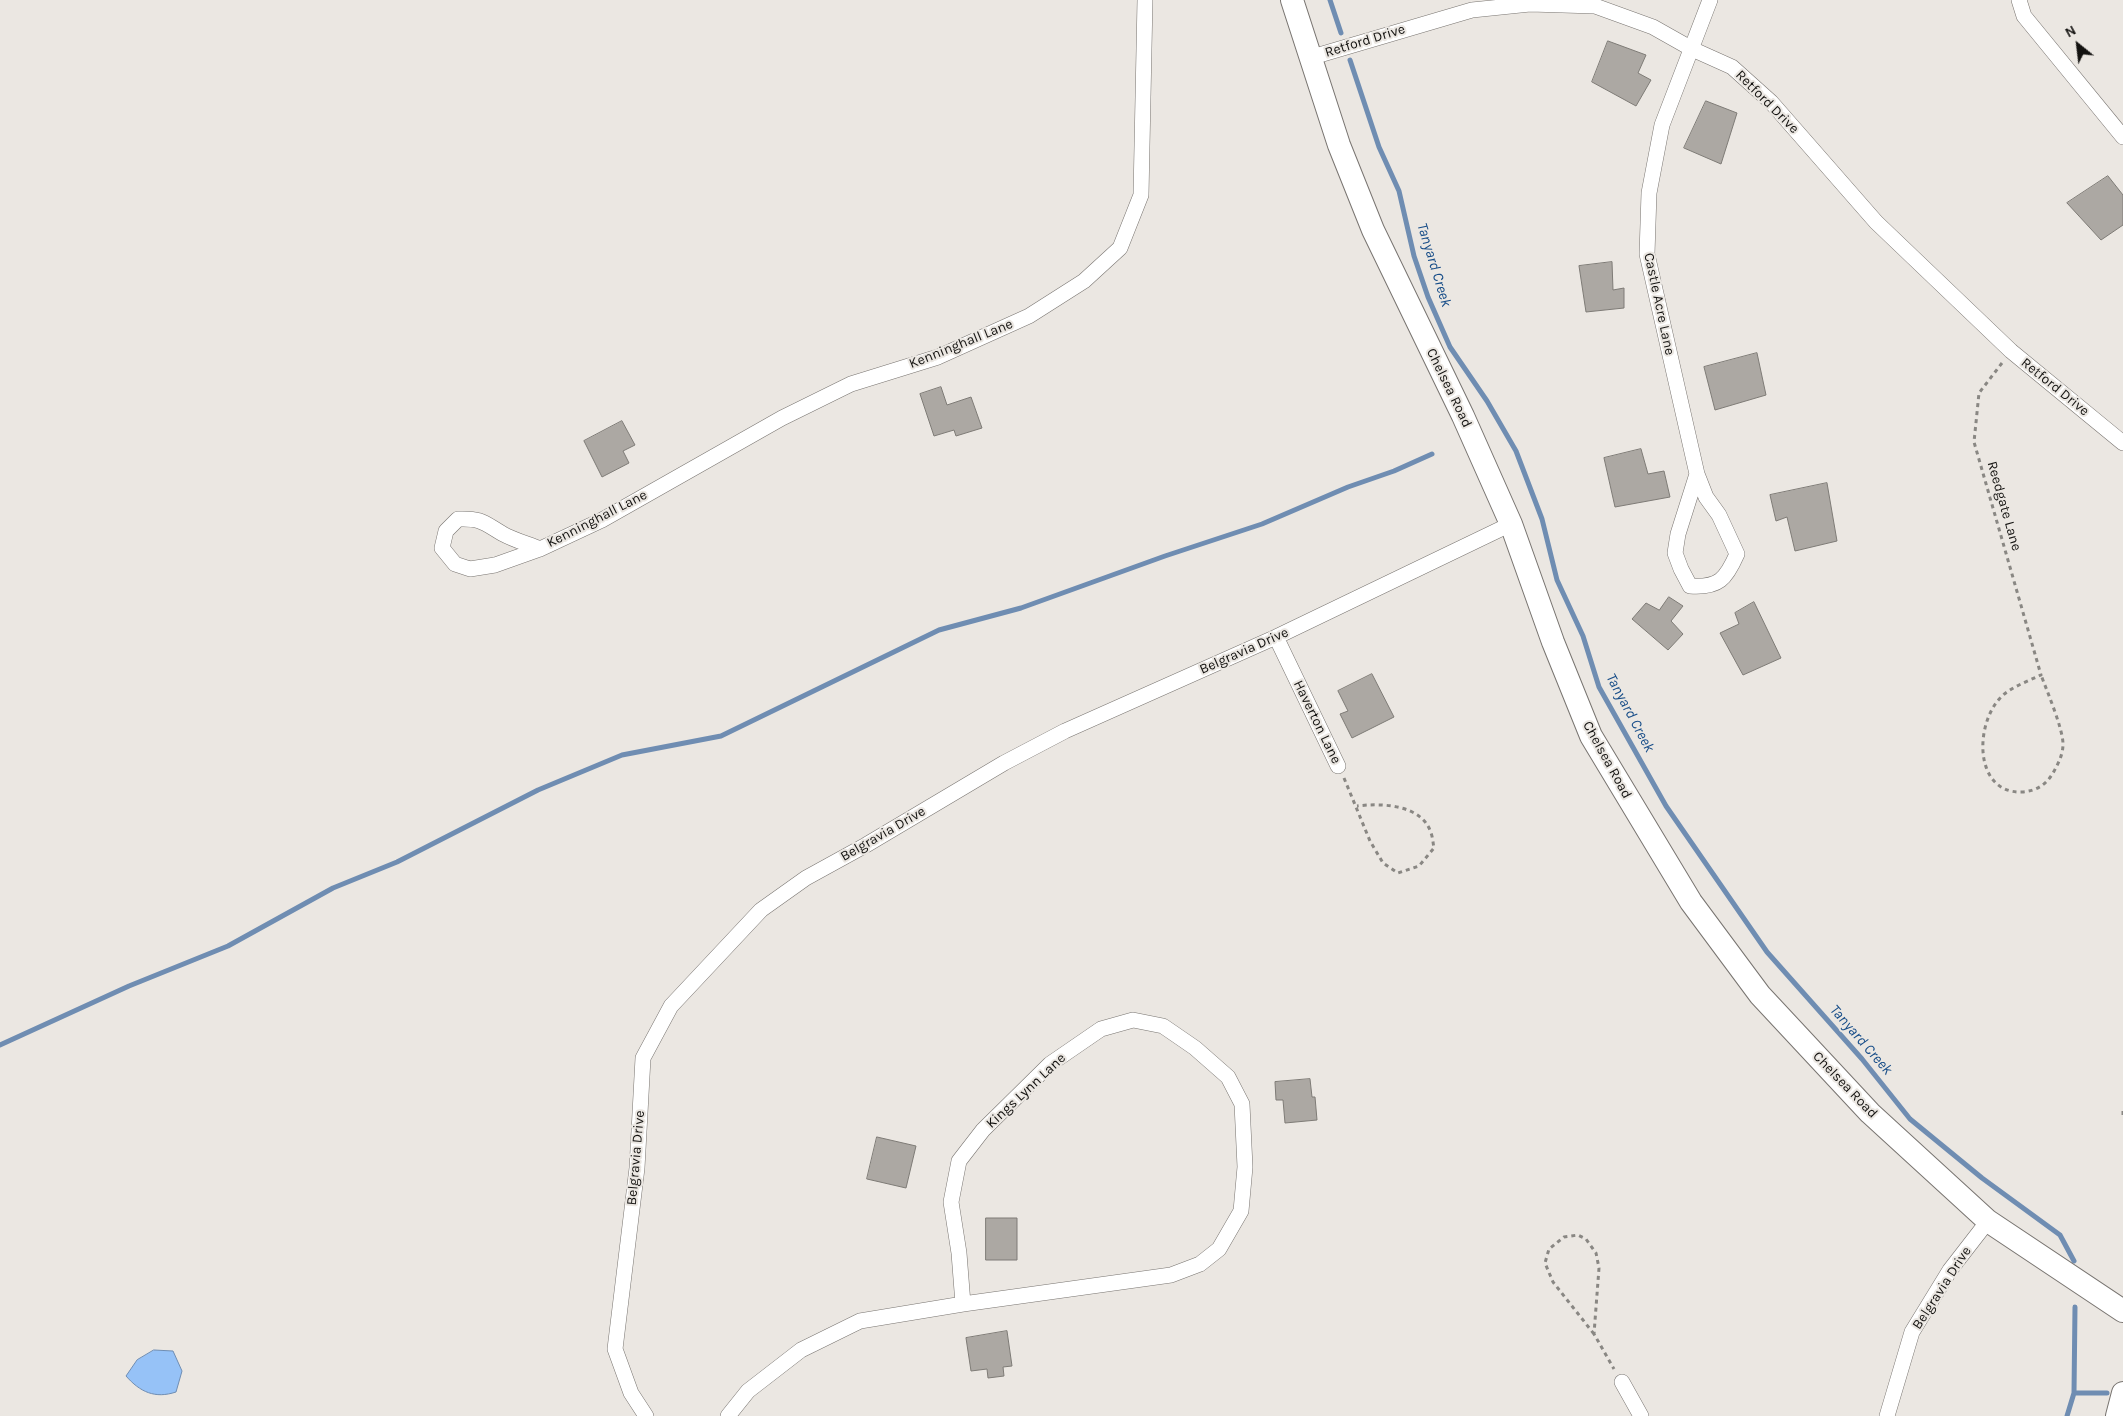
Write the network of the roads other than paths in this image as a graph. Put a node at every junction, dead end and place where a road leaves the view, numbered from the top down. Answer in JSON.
{"nodes":[{"id":1,"x":1145,"y":0,"type":"edge"},
{"id":2,"x":1292,"y":0,"type":"edge"},
{"id":3,"x":1710,"y":0,"type":"edge"},
{"id":4,"x":2018,"y":0,"type":"edge"},
{"id":5,"x":1692,"y":49,"type":"junction"},
{"id":6,"x":1309,"y":58,"type":"junction"},
{"id":7,"x":2123,"y":137,"type":"edge"},
{"id":8,"x":2123,"y":442,"type":"edge"},
{"id":9,"x":1698,"y":474,"type":"junction"},
{"id":10,"x":1511,"y":524,"type":"junction"},
{"id":11,"x":540,"y":549,"type":"junction"},
{"id":12,"x":1276,"y":638,"type":"junction"},
{"id":13,"x":1338,"y":766,"type":"road end"},
{"id":14,"x":1988,"y":1221,"type":"junction"},
{"id":15,"x":963,"y":1304,"type":"junction"},
{"id":16,"x":2123,"y":1311,"type":"edge"},
{"id":17,"x":1622,"y":1382,"type":"road end"},
{"id":18,"x":2123,"y":1393,"type":"edge"},
{"id":19,"x":646,"y":1416,"type":"edge"},
{"id":20,"x":728,"y":1416,"type":"edge"},
{"id":21,"x":1642,"y":1416,"type":"edge"},
{"id":22,"x":1887,"y":1416,"type":"edge"},
{"id":23,"x":2117,"y":1416,"type":"edge"}],
"edges":[{"from":1,"to":11,"type":"street","name":"Kenninghall Lane"},
{"from":2,"to":6,"type":"street","name":"Chelsea Road"},
{"from":3,"to":5,"type":"street","name":"Castle Acre Lane"},
{"from":4,"to":7,"type":"street"},
{"from":5,"to":6,"type":"street","name":"Retford Drive"},
{"from":5,"to":8,"type":"street","name":"Retford Drive"},
{"from":5,"to":9,"type":"street","name":"Castle Acre Lane"},
{"from":6,"to":10,"type":"street","name":"Chelsea Road"},
{"from":9,"to":9,"type":"street","name":"Castle Acre Lane"},
{"from":10,"to":12,"type":"street","name":"Belgravia Drive"},
{"from":10,"to":14,"type":"street","name":"Chelsea Road"},
{"from":11,"to":11,"type":"street","name":"Kenninghall Lane"},
{"from":12,"to":13,"type":"street","name":"Haverton Lane"},
{"from":12,"to":19,"type":"street","name":"Belgravia Drive"},
{"from":14,"to":16,"type":"street","name":"Chelsea Road"},
{"from":14,"to":22,"type":"street","name":"Belgravia Drive"},
{"from":15,"to":15,"type":"street","name":"Kings Lynn Lane"},
{"from":15,"to":20,"type":"street","name":"Kings Lynn Lane"},
{"from":17,"to":21,"type":"street"},
{"from":18,"to":23,"type":"street"}]}
